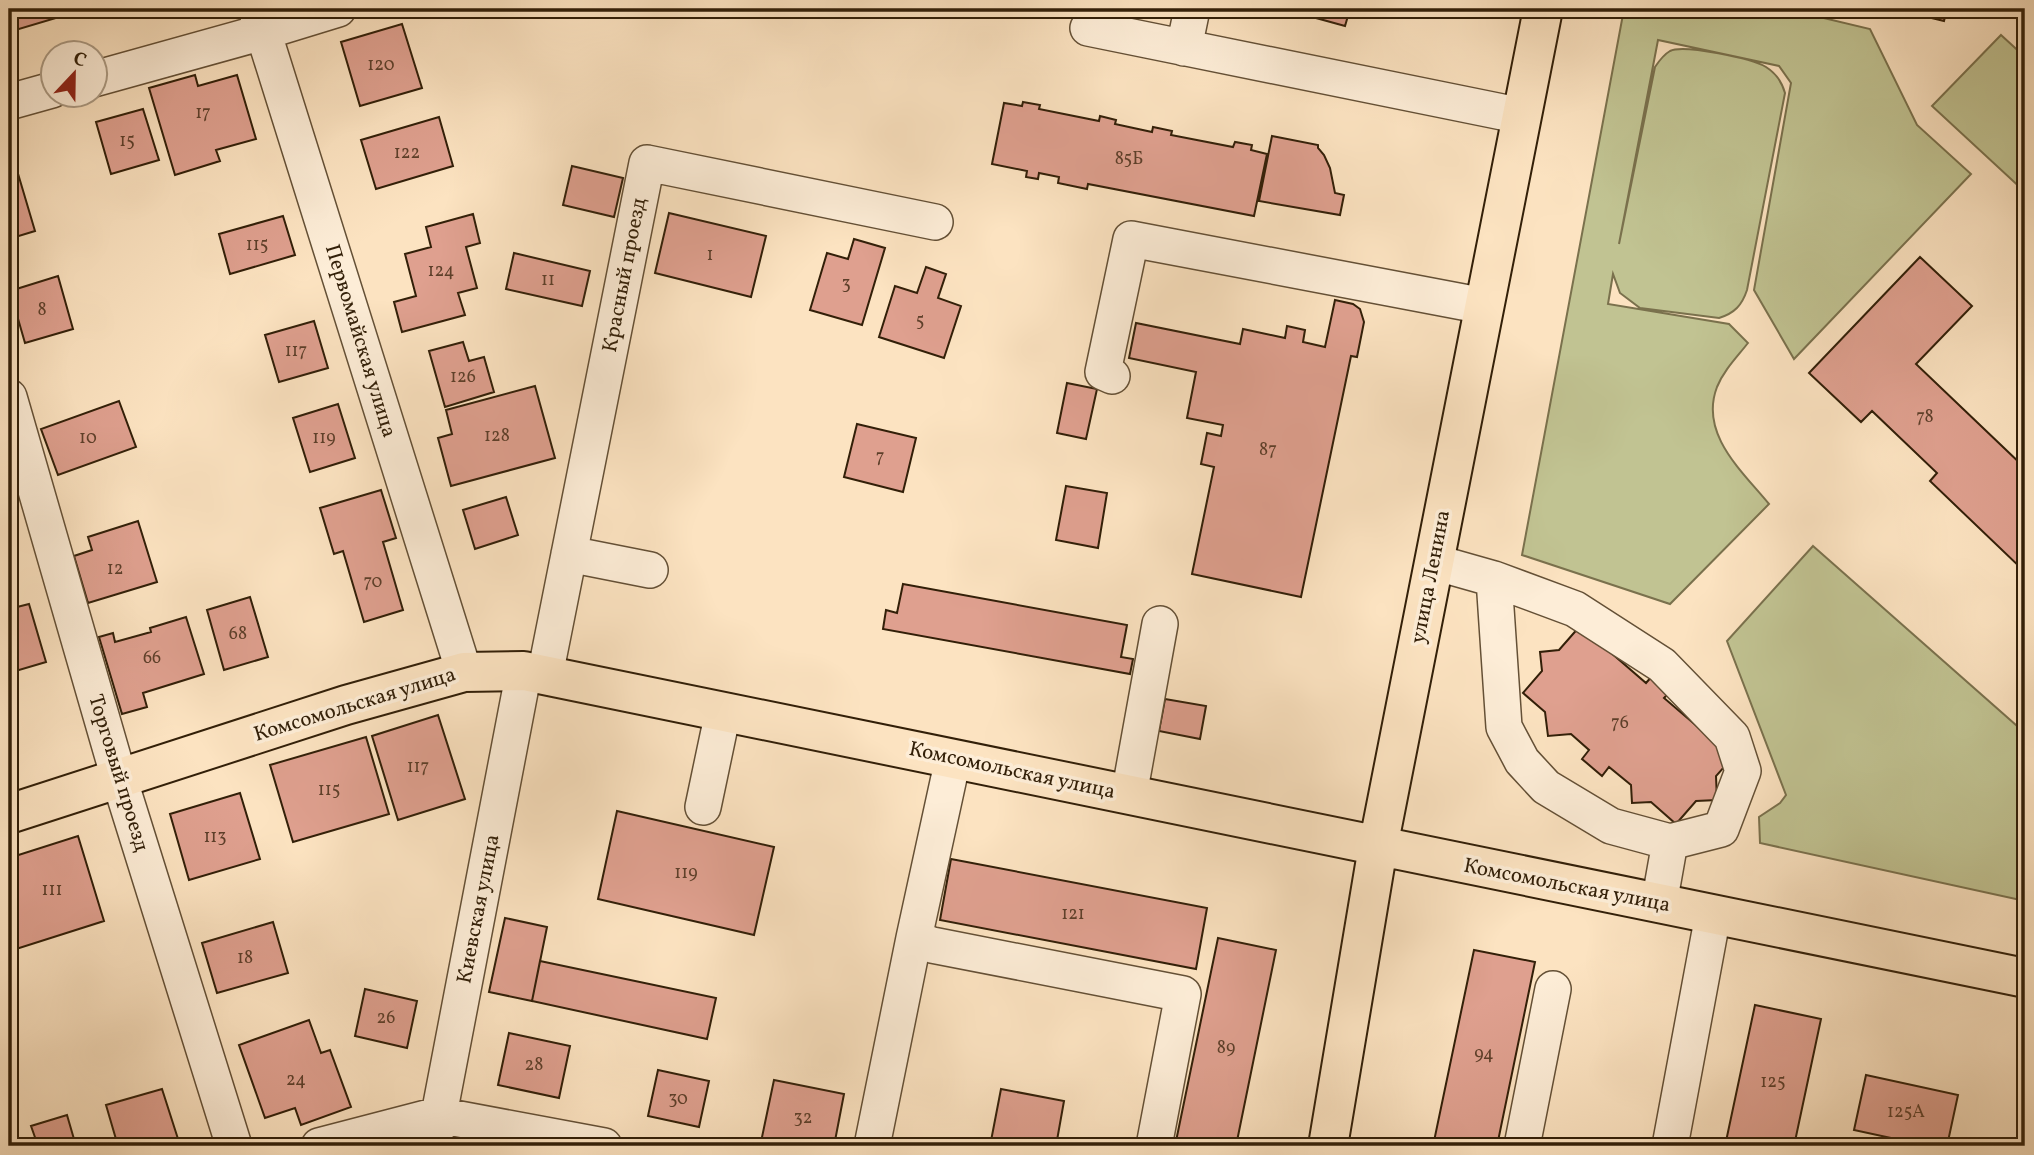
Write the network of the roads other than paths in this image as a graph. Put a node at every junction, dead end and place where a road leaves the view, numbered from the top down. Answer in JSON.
{"nodes":[{"id":1,"x":338,"y":9,"type":"edge"},
{"id":2,"x":1192,"y":9,"type":"edge"},
{"id":3,"x":1543,"y":9,"type":"edge"},
{"id":4,"x":260,"y":21,"type":"edge"},
{"id":5,"x":1088,"y":28,"type":"dead end"},
{"id":6,"x":1184,"y":48,"type":"junction"},
{"id":7,"x":108,"y":74,"type":"edge"},
{"id":8,"x":38,"y":94,"type":"edge"},
{"id":9,"x":9,"y":102,"type":"edge"},
{"id":10,"x":1521,"y":116,"type":"junction"},
{"id":11,"x":935,"y":222,"type":"dead end"},
{"id":12,"x":1484,"y":306,"type":"junction"},
{"id":13,"x":1112,"y":376,"type":"dead end"},
{"id":14,"x":9,"y":397,"type":"edge"},
{"id":15,"x":569,"y":554,"type":"junction"},
{"id":16,"x":1434,"y":562,"type":"junction"},
{"id":17,"x":650,"y":570,"type":"dead end"},
{"id":18,"x":1494,"y":579,"type":"junction"},
{"id":19,"x":1160,"y":624,"type":"dead end"},
{"id":20,"x":464,"y":672,"type":"junction"},
{"id":21,"x":535,"y":673,"type":"junction"},
{"id":22,"x":723,"y":712,"type":"junction"},
{"id":23,"x":953,"y":759,"type":"junction"},
{"id":24,"x":119,"y":778,"type":"junction"},
{"id":25,"x":1129,"y":795,"type":"junction"},
{"id":26,"x":703,"y":807,"type":"dead end"},
{"id":27,"x":9,"y":814,"type":"edge"},
{"id":28,"x":1670,"y":842,"type":"junction"},
{"id":29,"x":1378,"y":847,"type":"junction"},
{"id":30,"x":1659,"y":904,"type":"junction"},
{"id":31,"x":1713,"y":915,"type":"junction"},
{"id":32,"x":914,"y":938,"type":"junction"},
{"id":33,"x":2025,"y":978,"type":"edge"},
{"id":34,"x":1553,"y":989,"type":"dead end"},
{"id":35,"x":436,"y":1131,"type":"edge"},
{"id":36,"x":234,"y":1146,"type":"edge"},
{"id":37,"x":319,"y":1146,"type":"edge"},
{"id":38,"x":604,"y":1146,"type":"edge"},
{"id":39,"x":872,"y":1146,"type":"edge"},
{"id":40,"x":1154,"y":1146,"type":"edge"},
{"id":41,"x":1328,"y":1146,"type":"edge"},
{"id":42,"x":1522,"y":1146,"type":"edge"},
{"id":43,"x":1670,"y":1146,"type":"edge"}],
"edges":[{"from":1,"to":4,"type":"street"},
{"from":2,"to":6,"type":"street"},
{"from":3,"to":10,"type":"main road","name":"улица Ленина"},
{"from":4,"to":7,"type":"street"},
{"from":4,"to":20,"type":"street","name":"Первомайская улица"},
{"from":5,"to":6,"type":"street"},
{"from":6,"to":10,"type":"street"},
{"from":8,"to":9,"type":"street"},
{"from":10,"to":12,"type":"main road","name":"улица Ленина"},
{"from":11,"to":15,"type":"street","name":"Красный проезд"},
{"from":12,"to":13,"type":"street"},
{"from":12,"to":16,"type":"main road","name":"улица Ленина"},
{"from":14,"to":24,"type":"street","name":"Торговый проезд"},
{"from":15,"to":17,"type":"street"},
{"from":15,"to":21,"type":"street","name":"Красный проезд"},
{"from":16,"to":18,"type":"street"},
{"from":16,"to":29,"type":"main road","name":"улица Ленина"},
{"from":18,"to":28,"type":"street"},
{"from":18,"to":28,"type":"street"},
{"from":19,"to":25,"type":"street"},
{"from":20,"to":21,"type":"main road","name":"Комсомольская улица"},
{"from":20,"to":24,"type":"main road","name":"Комсомольская улица"},
{"from":21,"to":22,"type":"main road","name":"Комсомольская улица"},
{"from":21,"to":35,"type":"street","name":"Киевская улица"},
{"from":22,"to":23,"type":"main road","name":"Комсомольская улица"},
{"from":22,"to":26,"type":"street"},
{"from":23,"to":25,"type":"main road","name":"Комсомольская улица"},
{"from":23,"to":32,"type":"street"},
{"from":24,"to":27,"type":"main road","name":"Комсомольская улица"},
{"from":24,"to":36,"type":"street","name":"Торговый проезд"},
{"from":25,"to":29,"type":"main road","name":"Комсомольская улица"},
{"from":28,"to":30,"type":"street"},
{"from":29,"to":30,"type":"main road","name":"Комсомольская улица"},
{"from":29,"to":41,"type":"main road","name":"улица Ленина"},
{"from":30,"to":31,"type":"main road","name":"Комсомольская улица"},
{"from":31,"to":33,"type":"main road","name":"Комсомольская улица"},
{"from":31,"to":43,"type":"street"},
{"from":32,"to":39,"type":"street"},
{"from":32,"to":40,"type":"street"},
{"from":34,"to":42,"type":"street"},
{"from":35,"to":37,"type":"street"},
{"from":35,"to":38,"type":"street"}]}
